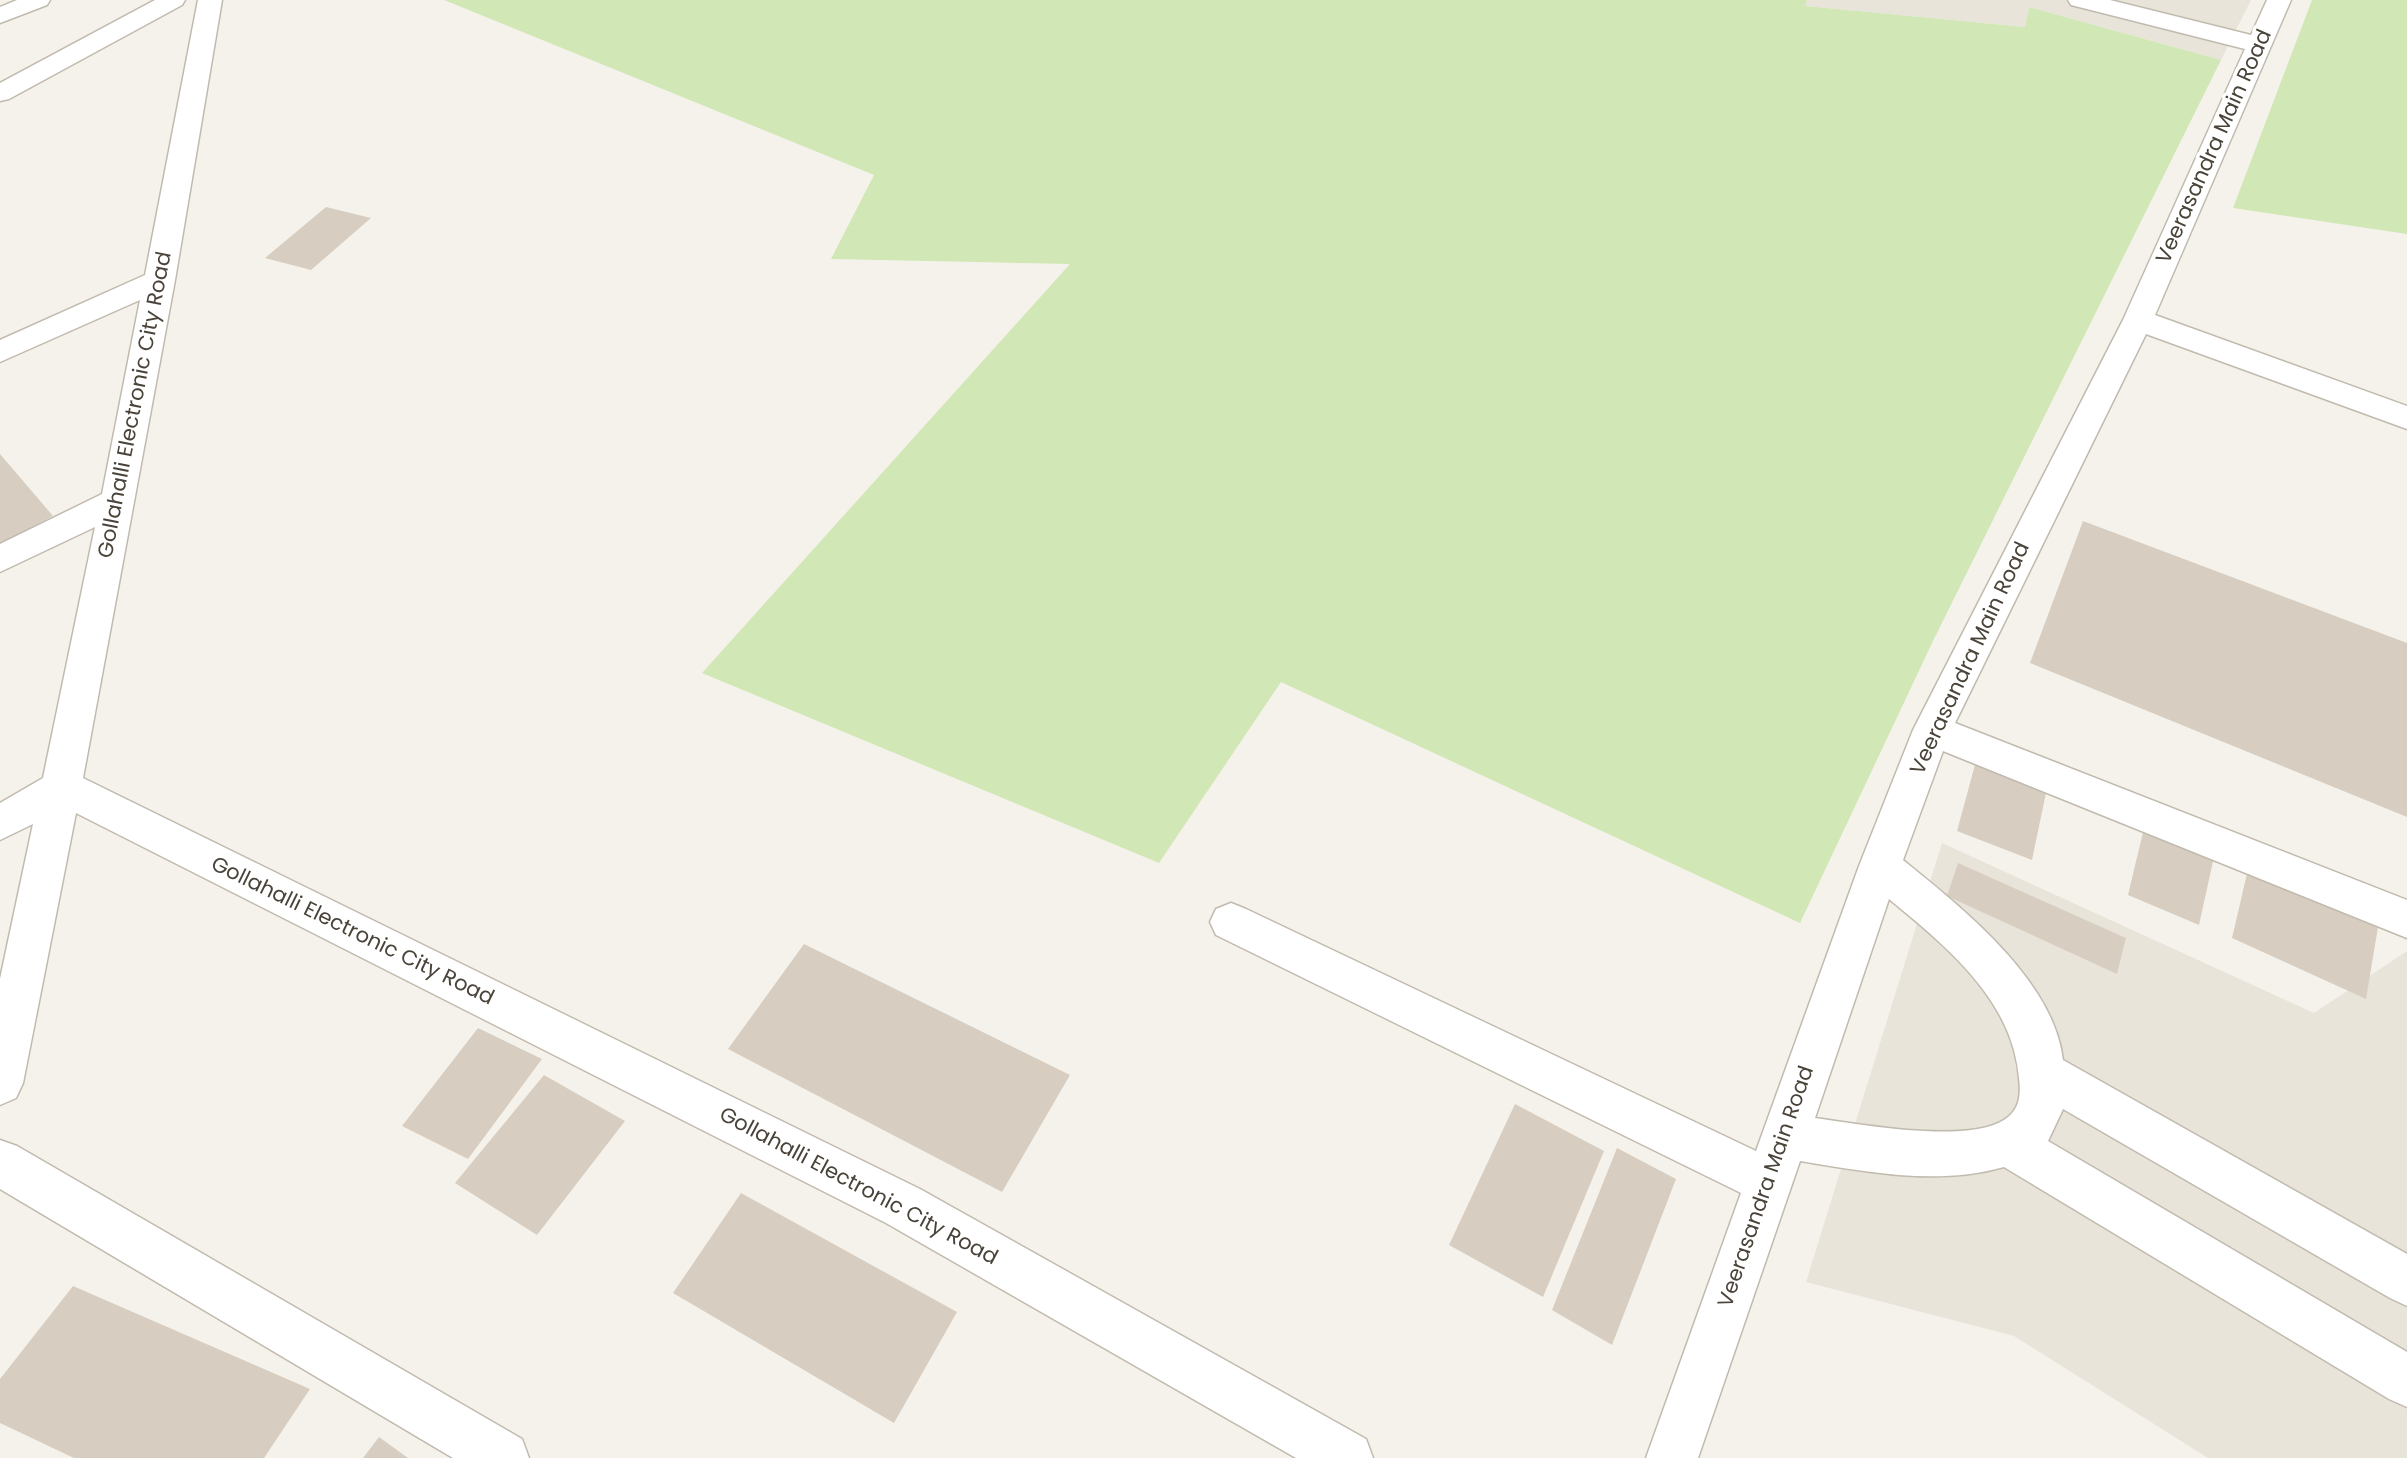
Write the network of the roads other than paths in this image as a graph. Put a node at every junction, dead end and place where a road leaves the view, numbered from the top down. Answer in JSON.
{"nodes":[{"id":1,"x":37,"y":0,"type":"edge"},
{"id":2,"x":173,"y":0,"type":"edge"},
{"id":3,"x":210,"y":0,"type":"edge"},
{"id":4,"x":2080,"y":0,"type":"edge"},
{"id":5,"x":2279,"y":0,"type":"edge"},
{"id":6,"x":0,"y":16,"type":"edge"},
{"id":7,"x":2261,"y":45,"type":"junction"},
{"id":8,"x":0,"y":93,"type":"edge"},
{"id":9,"x":160,"y":280,"type":"junction"},
{"id":10,"x":2138,"y":320,"type":"junction"},
{"id":11,"x":0,"y":352,"type":"edge"},
{"id":12,"x":2407,"y":418,"type":"edge"},
{"id":13,"x":117,"y":501,"type":"junction"},
{"id":14,"x":0,"y":559,"type":"edge"},
{"id":15,"x":1932,"y":730,"type":"junction"},
{"id":16,"x":62,"y":787,"type":"junction"},
{"id":17,"x":0,"y":823,"type":"edge"},
{"id":18,"x":1880,"y":866,"type":"junction"},
{"id":19,"x":2407,"y":919,"type":"edge"},
{"id":20,"x":1231,"y":922,"type":"dead end"},
{"id":21,"x":15,"y":953,"type":"edge"},
{"id":22,"x":2044,"y":1074,"type":"junction"},
{"id":23,"x":0,"y":1083,"type":"edge"},
{"id":24,"x":1785,"y":1136,"type":"junction"},
{"id":25,"x":2008,"y":1143,"type":"junction"},
{"id":26,"x":0,"y":1163,"type":"edge"},
{"id":27,"x":1769,"y":1182,"type":"junction"},
{"id":28,"x":2407,"y":1281,"type":"edge"},
{"id":29,"x":2407,"y":1381,"type":"edge"},
{"id":30,"x":503,"y":1458,"type":"edge"},
{"id":31,"x":1347,"y":1458,"type":"edge"},
{"id":32,"x":1672,"y":1458,"type":"edge"}],
"edges":[{"from":1,"to":6,"type":"street"},
{"from":2,"to":8,"type":"street"},
{"from":3,"to":9,"type":"street","name":"Gollahalli Electronic City Road"},
{"from":4,"to":7,"type":"street"},
{"from":5,"to":7,"type":"street","name":"Veerasandra Main Road"},
{"from":7,"to":10,"type":"street","name":"Veerasandra Main Road"},
{"from":9,"to":11,"type":"street"},
{"from":9,"to":13,"type":"street","name":"Gollahalli Electronic City Road"},
{"from":10,"to":12,"type":"street"},
{"from":10,"to":15,"type":"street","name":"Veerasandra Main Road"},
{"from":13,"to":14,"type":"street"},
{"from":13,"to":16,"type":"street","name":"Gollahalli Electronic City Road"},
{"from":15,"to":18,"type":"street","name":"Veerasandra Main Road"},
{"from":15,"to":19,"type":"street"},
{"from":16,"to":17,"type":"street"},
{"from":16,"to":21,"type":"street"},
{"from":16,"to":31,"type":"street","name":"Gollahalli Electronic City Road"},
{"from":18,"to":22,"type":"street"},
{"from":18,"to":24,"type":"street","name":"Veerasandra Main Road"},
{"from":20,"to":27,"type":"street"},
{"from":21,"to":23,"type":"street"},
{"from":22,"to":25,"type":"street"},
{"from":22,"to":28,"type":"street"},
{"from":24,"to":25,"type":"street"},
{"from":24,"to":27,"type":"street","name":"Veerasandra Main Road"},
{"from":25,"to":29,"type":"street"},
{"from":26,"to":30,"type":"street"},
{"from":27,"to":32,"type":"street","name":"Veerasandra Main Road"}]}
